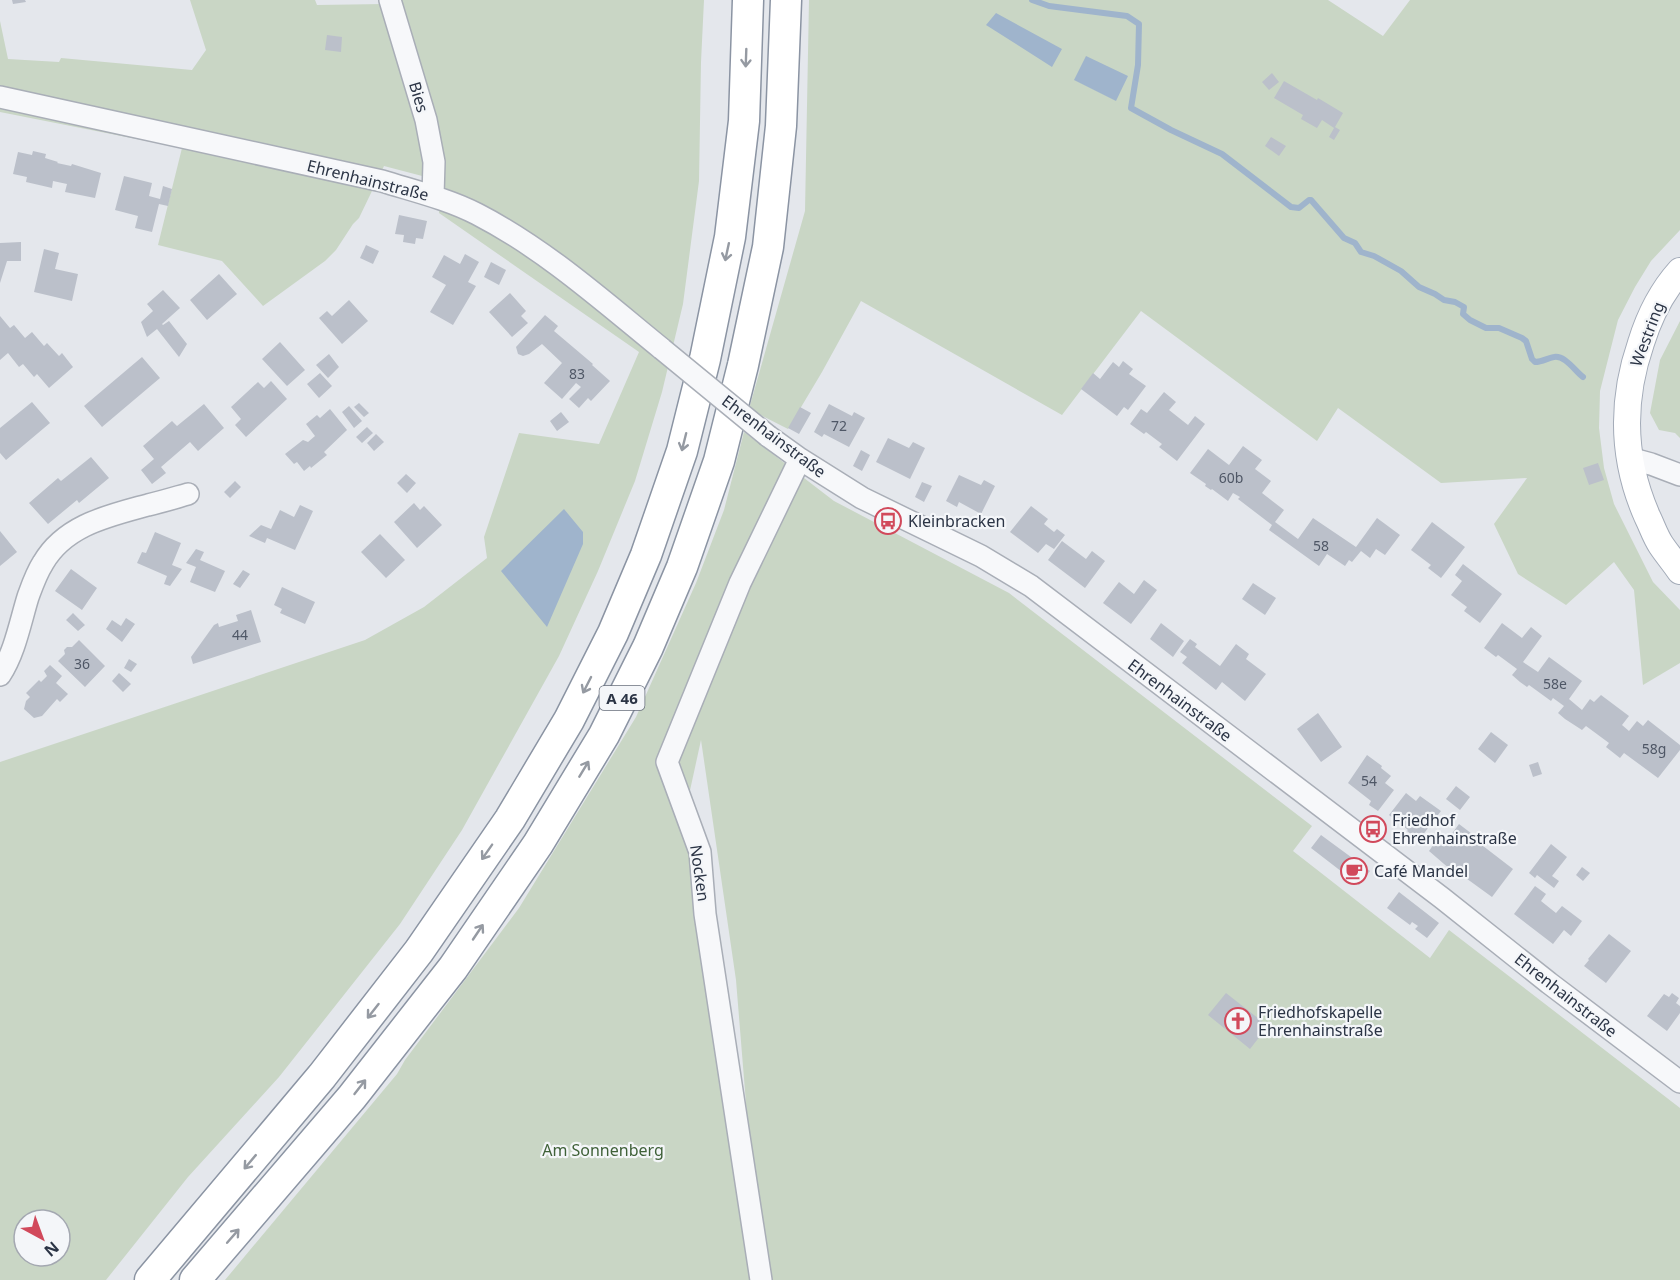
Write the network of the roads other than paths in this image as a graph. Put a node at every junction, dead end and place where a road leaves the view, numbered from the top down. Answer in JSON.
{"nodes":[{"id":1,"x":390,"y":0,"type":"edge"},
{"id":2,"x":748,"y":0,"type":"edge"},
{"id":3,"x":786,"y":0,"type":"edge"},
{"id":4,"x":0,"y":97,"type":"edge"},
{"id":5,"x":433,"y":196,"type":"junction"},
{"id":6,"x":1680,"y":271,"type":"edge"},
{"id":7,"x":1629,"y":458,"type":"junction"},
{"id":8,"x":800,"y":459,"type":"junction"},
{"id":9,"x":1680,"y":475,"type":"edge"},
{"id":10,"x":188,"y":494,"type":"dead end"},
{"id":11,"x":1680,"y":571,"type":"edge"},
{"id":12,"x":0,"y":675,"type":"edge"},
{"id":13,"x":1680,"y":1082,"type":"edge"},
{"id":14,"x":150,"y":1280,"type":"edge"},
{"id":15,"x":195,"y":1280,"type":"edge"},
{"id":16,"x":761,"y":1280,"type":"edge"}],
"edges":[{"from":1,"to":5,"type":"street","name":"Bies"},
{"from":2,"to":14,"type":"highway","number":"A 46","one_way":true},
{"from":15,"to":3,"type":"highway","number":"A 46","one_way":true},
{"from":4,"to":5,"type":"street","name":"Ehrenhainstraße"},
{"from":5,"to":8,"type":"street","name":"Ehrenhainstraße","bridge":true},
{"from":6,"to":7,"type":"main road","name":"Westring"},
{"from":7,"to":9,"type":"street"},
{"from":7,"to":11,"type":"main road","name":"Westring"},
{"from":8,"to":13,"type":"street","name":"Ehrenhainstraße"},
{"from":8,"to":16,"type":"street","name":"Nocken"},
{"from":10,"to":12,"type":"street"}]}
